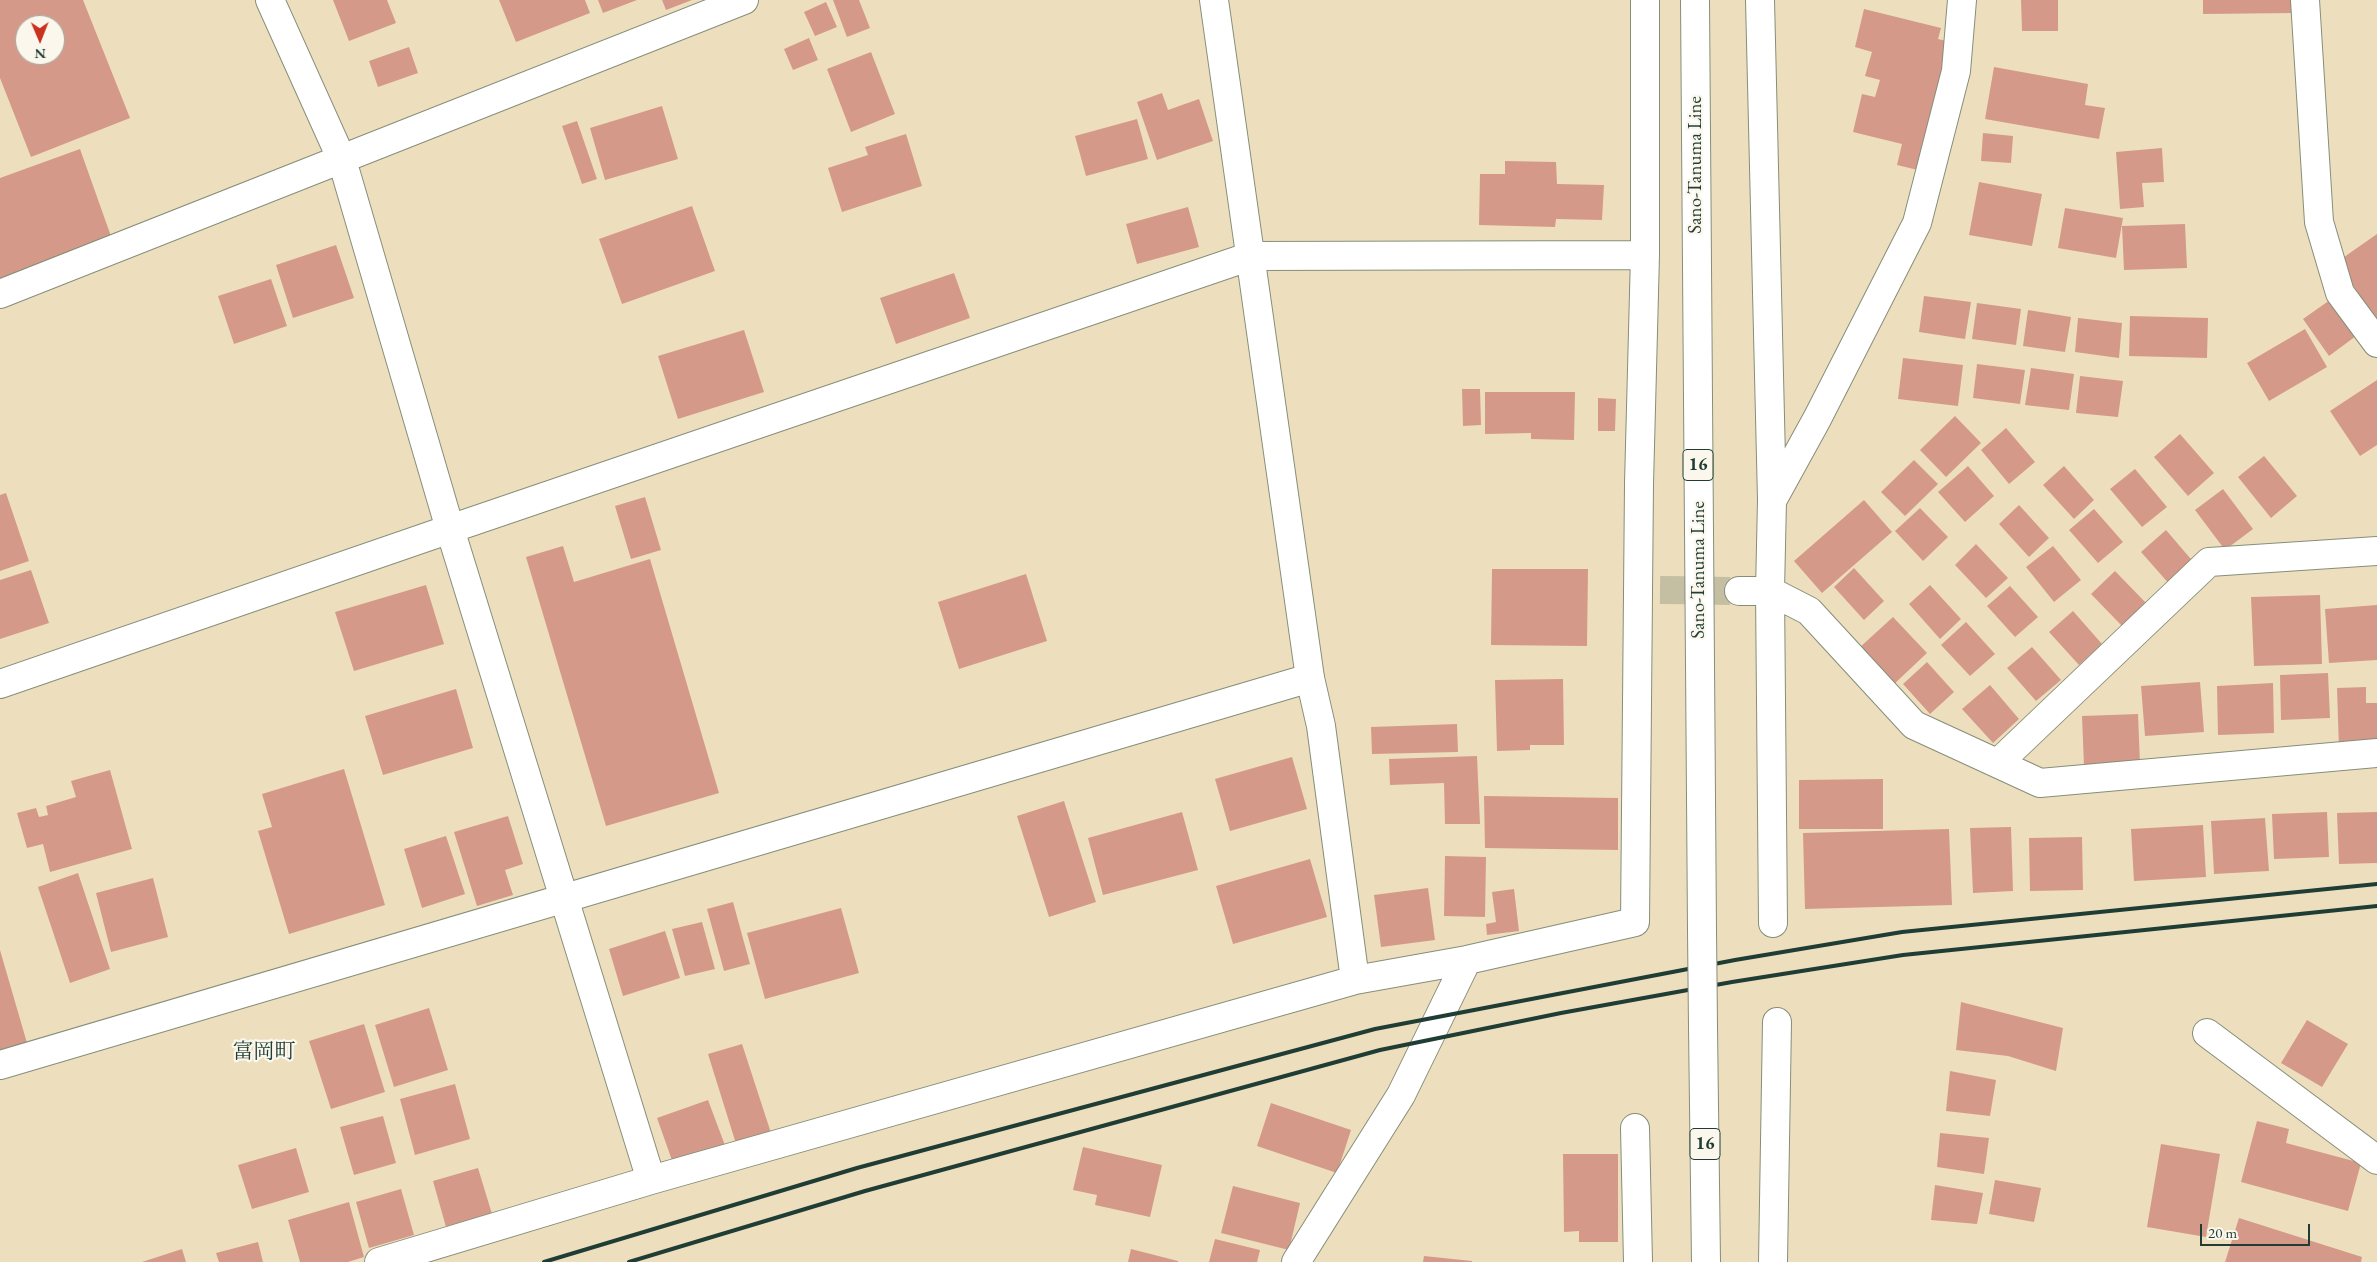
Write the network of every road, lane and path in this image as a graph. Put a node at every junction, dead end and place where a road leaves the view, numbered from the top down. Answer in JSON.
{"nodes":[{"id":1,"x":270,"y":0,"type":"edge"},
{"id":2,"x":744,"y":0,"type":"edge"},
{"id":3,"x":1214,"y":0,"type":"edge"},
{"id":4,"x":1645,"y":0,"type":"edge"},
{"id":5,"x":1695,"y":0,"type":"edge"},
{"id":6,"x":1760,"y":0,"type":"edge"},
{"id":7,"x":1962,"y":0,"type":"edge"},
{"id":8,"x":2305,"y":0,"type":"edge"},
{"id":9,"x":342,"y":160,"type":"junction"},
{"id":10,"x":1645,"y":255,"type":"junction"},
{"id":11,"x":1251,"y":256,"type":"junction"},
{"id":12,"x":0,"y":294,"type":"edge"},
{"id":13,"x":2377,"y":342,"type":"edge"},
{"id":14,"x":1772,"y":500,"type":"junction"},
{"id":15,"x":450,"y":529,"type":"junction"},
{"id":16,"x":2377,"y":551,"type":"edge"},
{"id":17,"x":1739,"y":591,"type":"tunnel mouth"},
{"id":18,"x":1770,"y":591,"type":"junction"},
{"id":19,"x":1310,"y":678,"type":"junction"},
{"id":20,"x":0,"y":684,"type":"edge"},
{"id":21,"x":2377,"y":754,"type":"edge"},
{"id":22,"x":1998,"y":763,"type":"junction"},
{"id":23,"x":563,"y":898,"type":"junction"},
{"id":24,"x":1773,"y":923,"type":"dead end"},
{"id":25,"x":1467,"y":960,"type":"junction"},
{"id":26,"x":1355,"y":980,"type":"junction"},
{"id":27,"x":1777,"y":1022,"type":"dead end"},
{"id":28,"x":2207,"y":1033,"type":"dead end"},
{"id":29,"x":0,"y":1065,"type":"edge"},
{"id":30,"x":1635,"y":1128,"type":"dead end"},
{"id":31,"x":2377,"y":1160,"type":"edge"},
{"id":32,"x":651,"y":1180,"type":"junction"},
{"id":33,"x":379,"y":1262,"type":"edge"},
{"id":34,"x":1296,"y":1262,"type":"edge"},
{"id":35,"x":1638,"y":1262,"type":"edge"},
{"id":36,"x":1706,"y":1262,"type":"edge"},
{"id":37,"x":1773,"y":1262,"type":"edge"}],
"edges":[{"from":1,"to":9,"type":"street"},
{"from":2,"to":9,"type":"street"},
{"from":3,"to":11,"type":"street"},
{"from":4,"to":10,"type":"street"},
{"from":5,"to":36,"type":"street","name":"Sano-Tanuma Line","number":"16","bridge":true},
{"from":6,"to":14,"type":"street"},
{"from":7,"to":14,"type":"street"},
{"from":8,"to":13,"type":"street"},
{"from":9,"to":12,"type":"street"},
{"from":9,"to":15,"type":"street"},
{"from":10,"to":11,"type":"street"},
{"from":10,"to":25,"type":"street"},
{"from":11,"to":15,"type":"street"},
{"from":11,"to":19,"type":"street"},
{"from":14,"to":18,"type":"street"},
{"from":15,"to":20,"type":"street"},
{"from":15,"to":23,"type":"street"},
{"from":16,"to":22,"type":"street"},
{"from":17,"to":18,"type":"street"},
{"from":18,"to":22,"type":"street"},
{"from":18,"to":24,"type":"street"},
{"from":19,"to":23,"type":"street"},
{"from":19,"to":26,"type":"street"},
{"from":21,"to":22,"type":"street"},
{"from":23,"to":29,"type":"street"},
{"from":23,"to":32,"type":"street"},
{"from":25,"to":26,"type":"street"},
{"from":25,"to":34,"type":"street"},
{"from":26,"to":32,"type":"street"},
{"from":27,"to":37,"type":"street"},
{"from":28,"to":31,"type":"street"},
{"from":30,"to":35,"type":"street"},
{"from":32,"to":33,"type":"street"}]}
